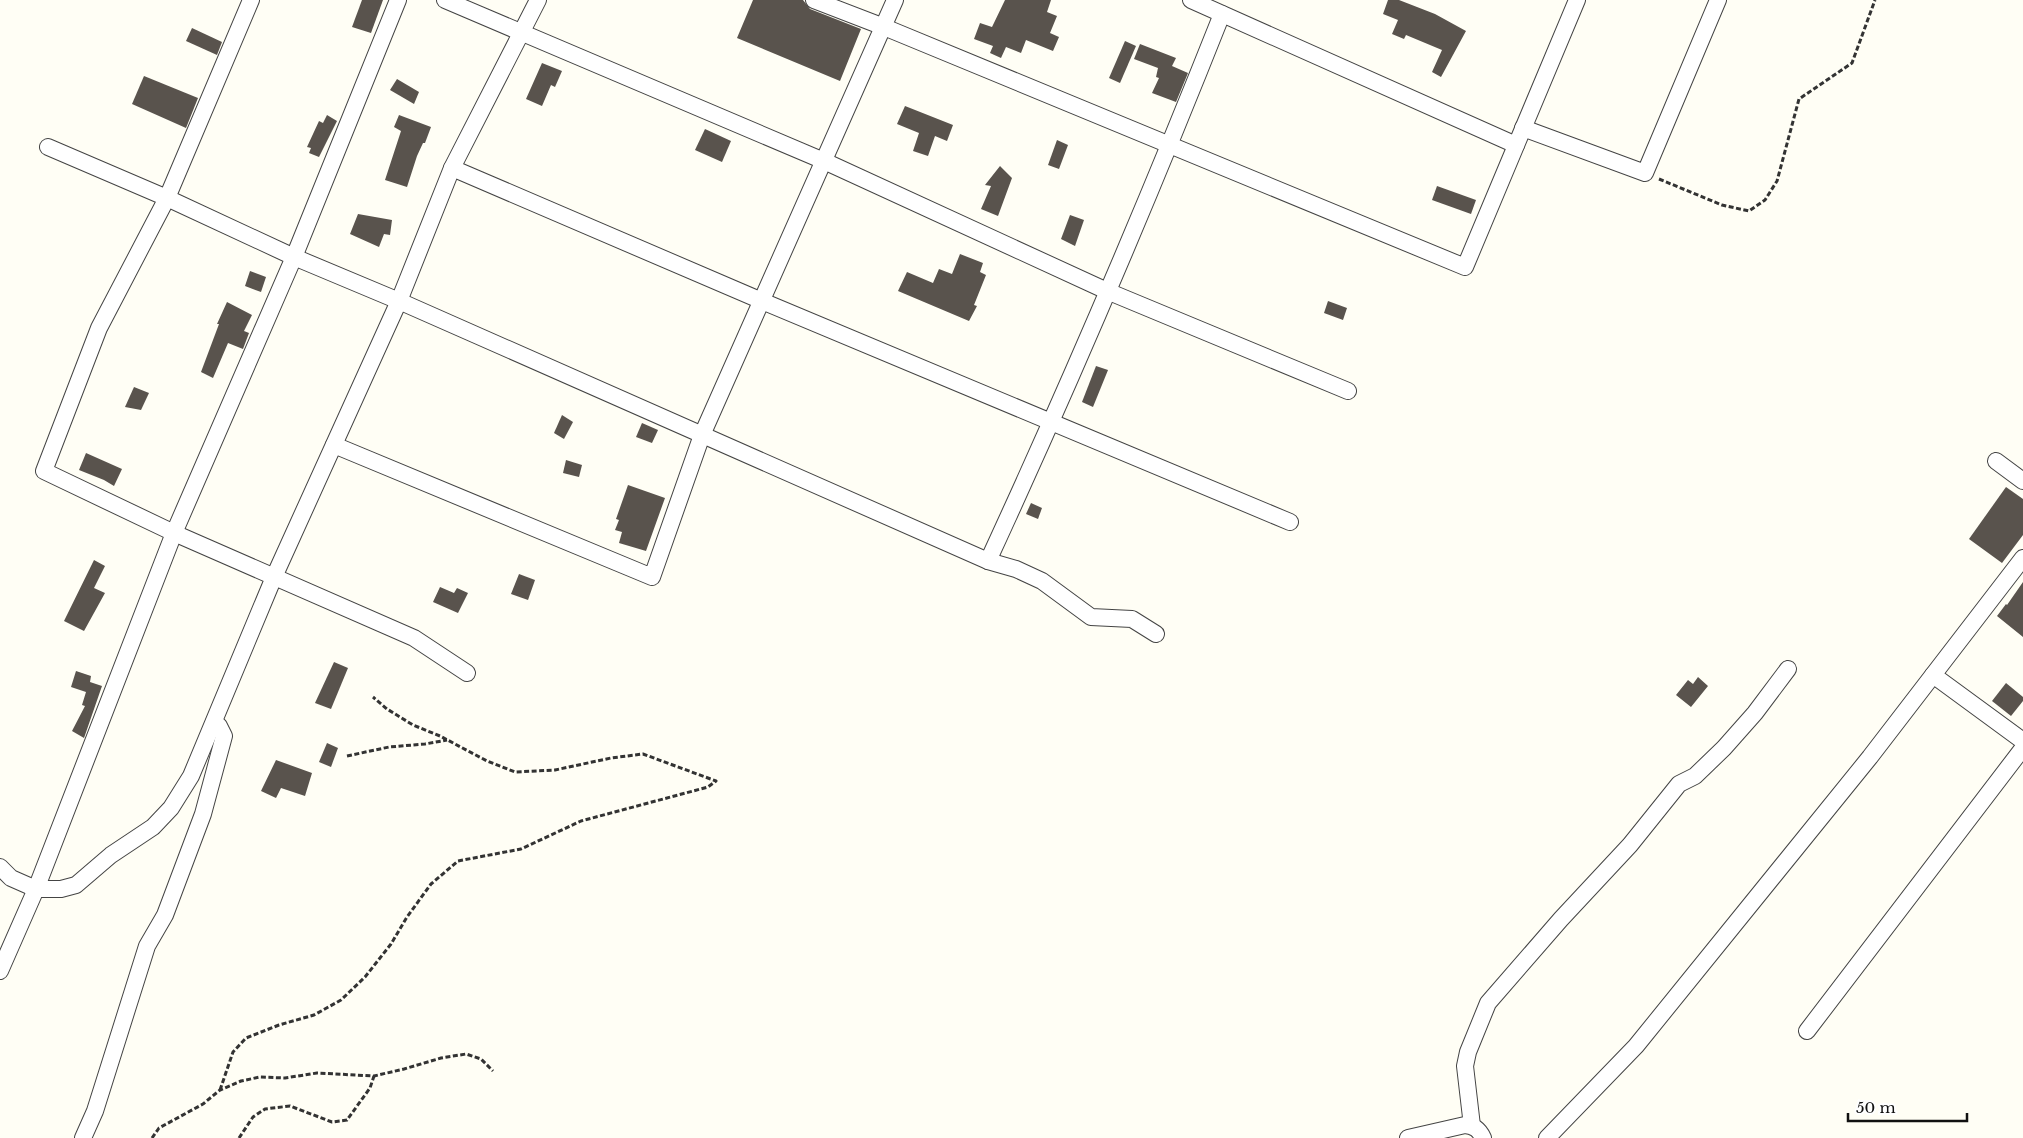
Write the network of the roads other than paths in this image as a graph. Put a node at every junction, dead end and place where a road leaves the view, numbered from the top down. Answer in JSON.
{"nodes":[{"id":1,"x":251,"y":0,"type":"edge"},
{"id":2,"x":398,"y":0,"type":"edge"},
{"id":3,"x":445,"y":0,"type":"edge"},
{"id":4,"x":538,"y":0,"type":"edge"},
{"id":5,"x":814,"y":0,"type":"edge"},
{"id":6,"x":895,"y":0,"type":"edge"},
{"id":7,"x":1191,"y":0,"type":"edge"},
{"id":8,"x":1577,"y":0,"type":"edge"},
{"id":9,"x":1718,"y":0,"type":"edge"},
{"id":10,"x":1222,"y":14,"type":"junction"},
{"id":11,"x":884,"y":27,"type":"junction"},
{"id":12,"x":521,"y":32,"type":"junction"},
{"id":13,"x":1523,"y":128,"type":"junction"},
{"id":14,"x":1516,"y":145,"type":"junction"},
{"id":15,"x":1170,"y":146,"type":"junction"},
{"id":16,"x":48,"y":147,"type":"dead end"},
{"id":17,"x":824,"y":161,"type":"junction"},
{"id":18,"x":452,"y":168,"type":"junction"},
{"id":19,"x":168,"y":198,"type":"junction"},
{"id":20,"x":294,"y":257,"type":"junction"},
{"id":21,"x":1107,"y":291,"type":"junction"},
{"id":22,"x":399,"y":301,"type":"junction"},
{"id":23,"x":762,"y":301,"type":"junction"},
{"id":24,"x":1348,"y":391,"type":"dead end"},
{"id":25,"x":1052,"y":423,"type":"junction"},
{"id":26,"x":702,"y":435,"type":"junction"},
{"id":27,"x":334,"y":445,"type":"junction"},
{"id":28,"x":1996,"y":461,"type":"dead end"},
{"id":29,"x":2023,"y":481,"type":"edge"},
{"id":30,"x":1290,"y":522,"type":"dead end"},
{"id":31,"x":174,"y":533,"type":"junction"},
{"id":32,"x":2023,"y":558,"type":"edge"},
{"id":33,"x":988,"y":561,"type":"junction"},
{"id":34,"x":274,"y":577,"type":"junction"},
{"id":35,"x":1156,"y":634,"type":"dead end"},
{"id":36,"x":1788,"y":669,"type":"dead end"},
{"id":37,"x":467,"y":673,"type":"dead end"},
{"id":38,"x":1933,"y":675,"type":"junction"},
{"id":39,"x":214,"y":722,"type":"junction"},
{"id":40,"x":2023,"y":741,"type":"edge"},
{"id":41,"x":2023,"y":748,"type":"edge"},
{"id":42,"x":0,"y":867,"type":"edge"},
{"id":43,"x":36,"y":889,"type":"junction"},
{"id":44,"x":0,"y":971,"type":"edge"},
{"id":45,"x":1807,"y":1031,"type":"dead end"},
{"id":46,"x":1477,"y":1132,"type":"edge"},
{"id":47,"x":83,"y":1138,"type":"edge"},
{"id":48,"x":1408,"y":1138,"type":"edge"},
{"id":49,"x":1548,"y":1138,"type":"edge"}],
"edges":[{"from":1,"to":19,"type":"street"},
{"from":2,"to":20,"type":"street"},
{"from":3,"to":12,"type":"street"},
{"from":4,"to":12,"type":"street"},
{"from":5,"to":11,"type":"street"},
{"from":6,"to":11,"type":"street"},
{"from":7,"to":10,"type":"street"},
{"from":8,"to":13,"type":"street"},
{"from":9,"to":13,"type":"street"},
{"from":10,"to":14,"type":"street"},
{"from":10,"to":15,"type":"street"},
{"from":11,"to":15,"type":"street"},
{"from":11,"to":17,"type":"street"},
{"from":12,"to":17,"type":"street"},
{"from":12,"to":18,"type":"street"},
{"from":13,"to":14,"type":"street"},
{"from":14,"to":15,"type":"street"},
{"from":15,"to":21,"type":"street"},
{"from":16,"to":19,"type":"street"},
{"from":17,"to":21,"type":"street"},
{"from":17,"to":23,"type":"street"},
{"from":18,"to":22,"type":"street"},
{"from":18,"to":23,"type":"street"},
{"from":19,"to":20,"type":"street"},
{"from":19,"to":31,"type":"street"},
{"from":20,"to":22,"type":"street"},
{"from":20,"to":31,"type":"street"},
{"from":21,"to":24,"type":"street"},
{"from":21,"to":25,"type":"street"},
{"from":22,"to":26,"type":"street"},
{"from":22,"to":27,"type":"street"},
{"from":23,"to":25,"type":"street"},
{"from":23,"to":26,"type":"street"},
{"from":25,"to":30,"type":"street"},
{"from":25,"to":33,"type":"street"},
{"from":26,"to":27,"type":"street"},
{"from":26,"to":33,"type":"street"},
{"from":27,"to":34,"type":"street"},
{"from":28,"to":29,"type":"street"},
{"from":31,"to":34,"type":"street"},
{"from":31,"to":43,"type":"street"},
{"from":32,"to":38,"type":"street"},
{"from":33,"to":35,"type":"street"},
{"from":34,"to":37,"type":"street"},
{"from":34,"to":39,"type":"street"},
{"from":36,"to":46,"type":"street"},
{"from":38,"to":40,"type":"street"},
{"from":38,"to":49,"type":"street"},
{"from":39,"to":43,"type":"street"},
{"from":39,"to":47,"type":"street"},
{"from":41,"to":45,"type":"street"},
{"from":42,"to":43,"type":"street"},
{"from":43,"to":44,"type":"street"},
{"from":46,"to":48,"type":"street"}]}
